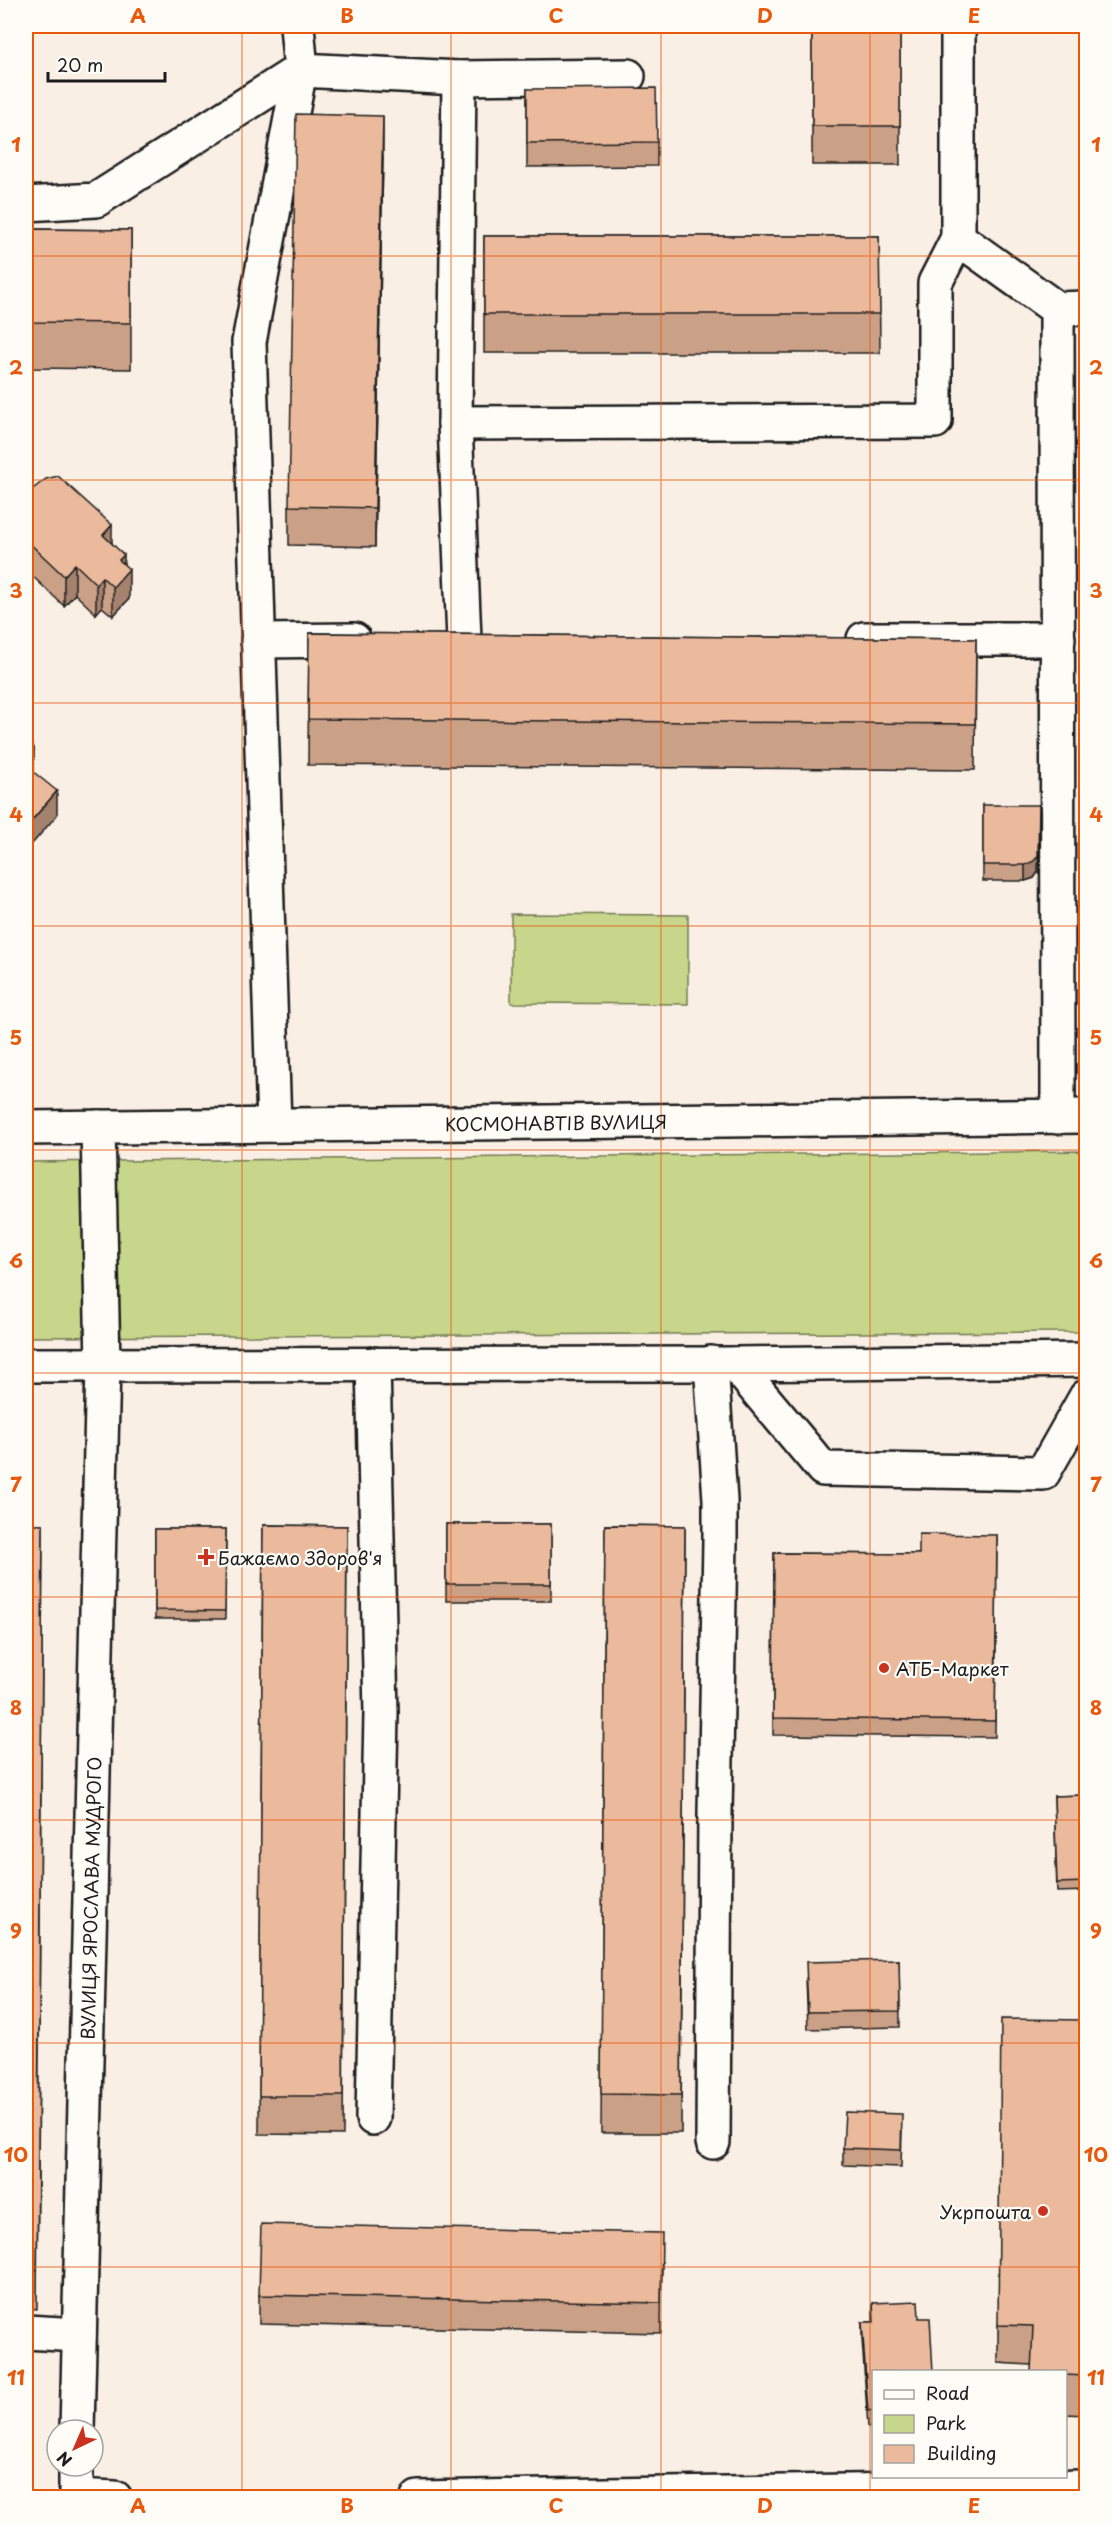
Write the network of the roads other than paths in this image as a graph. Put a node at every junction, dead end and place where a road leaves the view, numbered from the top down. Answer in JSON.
{"nodes":[{"id":1,"x":297,"y":26,"type":"edge"},
{"id":2,"x":958,"y":26,"type":"edge"},
{"id":3,"x":301,"y":70,"type":"junction"},
{"id":4,"x":628,"y":76,"type":"dead end"},
{"id":5,"x":459,"y":78,"type":"junction"},
{"id":6,"x":26,"y":204,"type":"edge"},
{"id":7,"x":958,"y":238,"type":"junction"},
{"id":8,"x":1072,"y":309,"type":"edge"},
{"id":9,"x":455,"y":423,"type":"junction"},
{"id":10,"x":430,"y":639,"type":"edge"},
{"id":11,"x":832,"y":639,"type":"edge"},
{"id":12,"x":1058,"y":639,"type":"junction"},
{"id":13,"x":384,"y":640,"type":"edge"},
{"id":14,"x":258,"y":641,"type":"junction"},
{"id":15,"x":1072,"y":1117,"type":"edge"},
{"id":16,"x":274,"y":1125,"type":"junction"},
{"id":17,"x":98,"y":1127,"type":"junction"},
{"id":18,"x":26,"y":1128,"type":"edge"},
{"id":19,"x":1086,"y":1360,"type":"edge"},
{"id":20,"x":373,"y":1364,"type":"junction"},
{"id":21,"x":723,"y":1364,"type":"junction"},
{"id":22,"x":26,"y":1365,"type":"edge"},
{"id":23,"x":103,"y":1365,"type":"junction"},
{"id":24,"x":1086,"y":1397,"type":"edge"},
{"id":25,"x":373,"y":2118,"type":"dead end"},
{"id":26,"x":713,"y":2142,"type":"dead end"},
{"id":27,"x":26,"y":2332,"type":"edge"},
{"id":28,"x":79,"y":2335,"type":"junction"},
{"id":29,"x":77,"y":2418,"type":"edge"},
{"id":30,"x":76,"y":2486,"type":"edge"},
{"id":31,"x":1086,"y":2487,"type":"edge"},
{"id":32,"x":115,"y":2498,"type":"edge"},
{"id":33,"x":418,"y":2498,"type":"edge"}],
"edges":[{"from":1,"to":3,"type":"street"},
{"from":2,"to":7,"type":"street"},
{"from":3,"to":5,"type":"street"},
{"from":3,"to":6,"type":"street"},
{"from":3,"to":14,"type":"street"},
{"from":4,"to":5,"type":"street"},
{"from":5,"to":9,"type":"street"},
{"from":7,"to":8,"type":"street"},
{"from":7,"to":9,"type":"street"},
{"from":8,"to":12,"type":"street"},
{"from":9,"to":10,"type":"street"},
{"from":11,"to":12,"type":"street"},
{"from":12,"to":15,"type":"street"},
{"from":13,"to":14,"type":"street"},
{"from":14,"to":16,"type":"street"},
{"from":15,"to":16,"type":"street","name":"КОСМОНАВТІВ ВУЛИЦЯ"},
{"from":16,"to":17,"type":"street","name":"КОСМОНАВТІВ ВУЛИЦЯ"},
{"from":17,"to":18,"type":"street","name":"КОСМОНАВТІВ ВУЛИЦЯ"},
{"from":17,"to":23,"type":"street","name":"ВУЛИЦЯ ЯРОСЛАВА МУДРОГО"},
{"from":19,"to":21,"type":"street"},
{"from":20,"to":21,"type":"street"},
{"from":20,"to":23,"type":"street"},
{"from":20,"to":25,"type":"street"},
{"from":21,"to":24,"type":"street"},
{"from":21,"to":26,"type":"street"},
{"from":22,"to":23,"type":"street"},
{"from":23,"to":28,"type":"street","name":"ВУЛИЦЯ ЯРОСЛАВА МУДРОГО"},
{"from":27,"to":28,"type":"street"},
{"from":28,"to":29,"type":"street","name":"ВУЛИЦЯ ЯРОСЛАВА МУДРОГО"},
{"from":30,"to":32,"type":"street"},
{"from":31,"to":33,"type":"street"}]}
